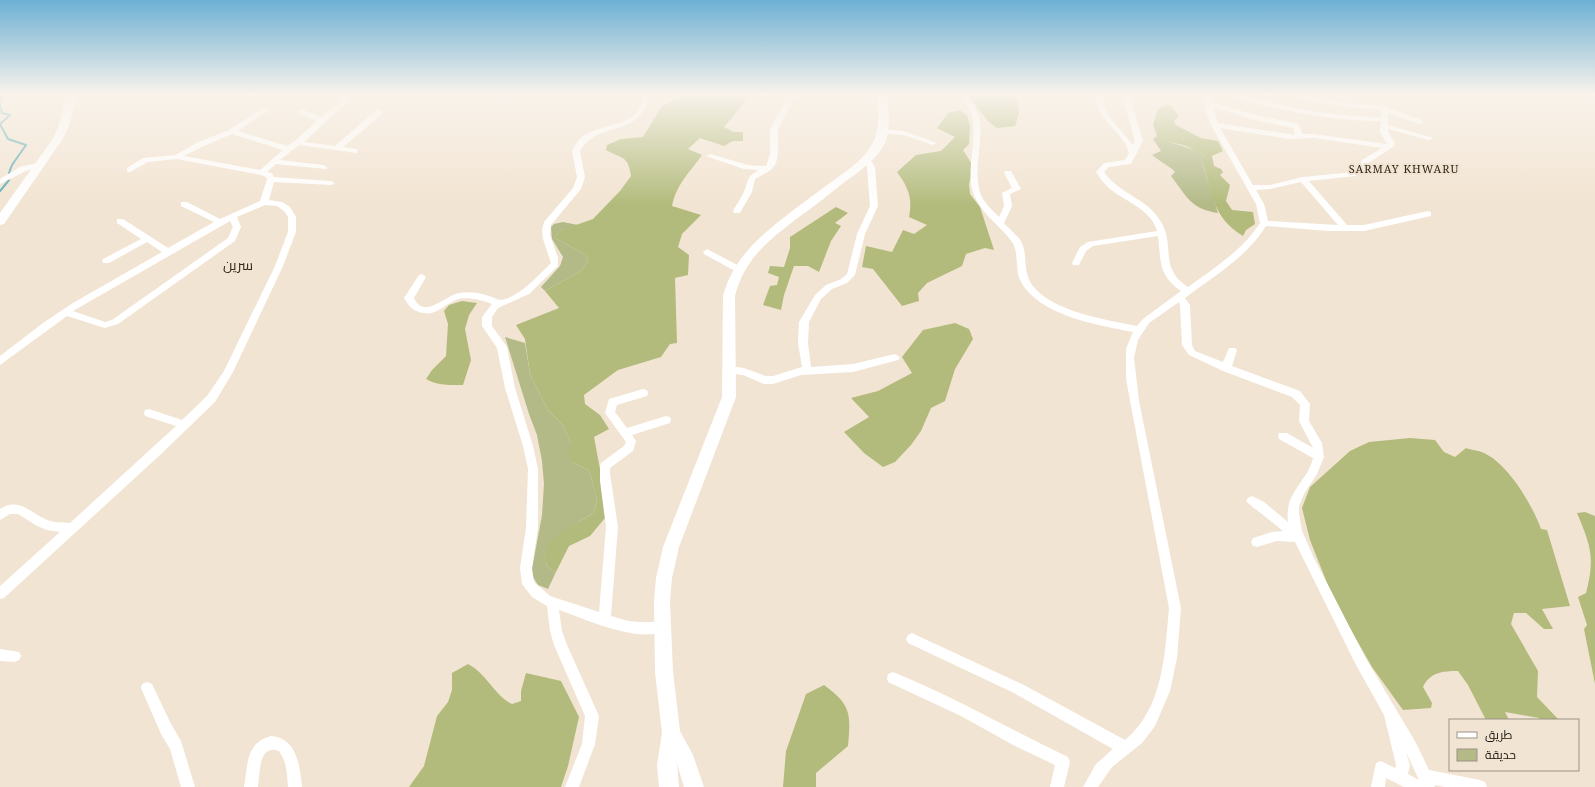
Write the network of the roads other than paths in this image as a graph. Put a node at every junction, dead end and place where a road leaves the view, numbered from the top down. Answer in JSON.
{"nodes":[{"id":1,"x":61,"y":131,"type":"edge"},
{"id":2,"x":311,"y":131,"type":"edge"},
{"id":3,"x":357,"y":131,"type":"edge"},
{"id":4,"x":603,"y":131,"type":"edge"},
{"id":5,"x":773,"y":131,"type":"edge"},
{"id":6,"x":883,"y":131,"type":"joint"},
{"id":7,"x":976,"y":131,"type":"edge"},
{"id":8,"x":1118,"y":131,"type":"edge"},
{"id":9,"x":1136,"y":131,"type":"edge"},
{"id":10,"x":1218,"y":131,"type":"edge"},
{"id":11,"x":1250,"y":131,"type":"edge"},
{"id":12,"x":1297,"y":131,"type":"edge"},
{"id":13,"x":1385,"y":131,"type":"edge"},
{"id":14,"x":1407,"y":131,"type":"edge"},
{"id":15,"x":232,"y":132,"type":"joint"},
{"id":16,"x":1299,"y":136,"type":"junction"},
{"id":17,"x":1429,"y":138,"type":"dead end"},
{"id":18,"x":298,"y":143,"type":"junction"},
{"id":19,"x":933,"y":143,"type":"dead end"},
{"id":20,"x":1389,"y":147,"type":"junction"},
{"id":21,"x":336,"y":148,"type":"junction"},
{"id":22,"x":288,"y":149,"type":"junction"},
{"id":23,"x":354,"y":151,"type":"dead end"},
{"id":24,"x":1133,"y":154,"type":"junction"},
{"id":25,"x":710,"y":156,"type":"dead end"},
{"id":26,"x":177,"y":157,"type":"junction"},
{"id":27,"x":866,"y":161,"type":"junction"},
{"id":28,"x":274,"y":162,"type":"junction"},
{"id":29,"x":40,"y":164,"type":"junction"},
{"id":30,"x":323,"y":167,"type":"dead end"},
{"id":31,"x":768,"y":168,"type":"junction"},
{"id":32,"x":130,"y":170,"type":"dead end"},
{"id":33,"x":262,"y":173,"type":"junction"},
{"id":34,"x":1008,"y":173,"type":"dead end"},
{"id":35,"x":271,"y":179,"type":"junction"},
{"id":36,"x":1303,"y":180,"type":"junction"},
{"id":37,"x":0,"y":182,"type":"edge"},
{"id":38,"x":330,"y":183,"type":"dead end"},
{"id":39,"x":1250,"y":188,"type":"junction"},
{"id":40,"x":264,"y":202,"type":"junction"},
{"id":41,"x":184,"y":204,"type":"dead end"},
{"id":42,"x":737,"y":211,"type":"dead end"},
{"id":43,"x":1428,"y":214,"type":"dead end"},
{"id":44,"x":232,"y":216,"type":"junction"},
{"id":45,"x":120,"y":221,"type":"dead end"},
{"id":46,"x":0,"y":222,"type":"edge"},
{"id":47,"x":220,"y":222,"type":"junction"},
{"id":48,"x":1000,"y":223,"type":"junction"},
{"id":49,"x":1264,"y":223,"type":"junction"},
{"id":50,"x":1345,"y":228,"type":"junction"},
{"id":51,"x":1161,"y":233,"type":"junction"},
{"id":52,"x":147,"y":238,"type":"junction"},
{"id":53,"x":168,"y":252,"type":"junction"},
{"id":54,"x":707,"y":252,"type":"dead end"},
{"id":55,"x":106,"y":261,"type":"dead end"},
{"id":56,"x":1076,"y":263,"type":"dead end"},
{"id":57,"x":738,"y":269,"type":"junction"},
{"id":58,"x":422,"y":277,"type":"dead end"},
{"id":59,"x":1183,"y":294,"type":"junction"},
{"id":60,"x":502,"y":304,"type":"junction"},
{"id":61,"x":66,"y":312,"type":"junction"},
{"id":62,"x":1138,"y":330,"type":"junction"},
{"id":63,"x":1232,"y":350,"type":"dead end"},
{"id":64,"x":895,"y":358,"type":"dead end"},
{"id":65,"x":0,"y":361,"type":"edge"},
{"id":66,"x":1226,"y":368,"type":"junction"},
{"id":67,"x":730,"y":370,"type":"junction"},
{"id":68,"x":807,"y":370,"type":"junction"},
{"id":69,"x":643,"y":393,"type":"dead end"},
{"id":70,"x":149,"y":413,"type":"dead end"},
{"id":71,"x":666,"y":420,"type":"dead end"},
{"id":72,"x":184,"y":425,"type":"junction"},
{"id":73,"x":625,"y":433,"type":"junction"},
{"id":74,"x":1283,"y":436,"type":"dead end"},
{"id":75,"x":1319,"y":456,"type":"junction"},
{"id":76,"x":1252,"y":501,"type":"dead end"},
{"id":77,"x":0,"y":515,"type":"edge"},
{"id":78,"x":72,"y":528,"type":"junction"},
{"id":79,"x":1300,"y":538,"type":"junction"},
{"id":80,"x":1257,"y":542,"type":"dead end"},
{"id":81,"x":0,"y":594,"type":"edge"},
{"id":82,"x":553,"y":602,"type":"junction"},
{"id":83,"x":605,"y":618,"type":"junction"},
{"id":84,"x":662,"y":627,"type":"junction"},
{"id":85,"x":912,"y":639,"type":"dead end"},
{"id":86,"x":0,"y":655,"type":"edge"},
{"id":87,"x":15,"y":656,"type":"dead end"},
{"id":88,"x":893,"y":678,"type":"dead end"},
{"id":89,"x":147,"y":688,"type":"dead end"},
{"id":90,"x":1389,"y":712,"type":"junction"},
{"id":91,"x":671,"y":733,"type":"junction"},
{"id":92,"x":1126,"y":748,"type":"junction"},
{"id":93,"x":1400,"y":778,"type":"junction"},
{"id":94,"x":1424,"y":783,"type":"edge"},
{"id":95,"x":188,"y":787,"type":"edge"},
{"id":96,"x":251,"y":787,"type":"edge"},
{"id":97,"x":295,"y":787,"type":"edge"},
{"id":98,"x":572,"y":787,"type":"edge"},
{"id":99,"x":669,"y":787,"type":"edge"},
{"id":100,"x":694,"y":787,"type":"edge"},
{"id":101,"x":1057,"y":787,"type":"edge"},
{"id":102,"x":1090,"y":787,"type":"edge"},
{"id":103,"x":1378,"y":787,"type":"edge"},
{"id":104,"x":1480,"y":787,"type":"edge"}],
"edges":[{"from":1,"to":29,"type":"street"},
{"from":2,"to":18,"type":"street"},
{"from":3,"to":21,"type":"street"},
{"from":4,"to":60,"type":"street"},
{"from":5,"to":31,"type":"street"},
{"from":6,"to":19,"type":"street"},
{"from":6,"to":27,"type":"street"},
{"from":7,"to":48,"type":"street"},
{"from":8,"to":24,"type":"street"},
{"from":9,"to":24,"type":"street"},
{"from":10,"to":39,"type":"street"},
{"from":11,"to":16,"type":"street"},
{"from":12,"to":16,"type":"street"},
{"from":13,"to":20,"type":"street"},
{"from":14,"to":17,"type":"street"},
{"from":15,"to":22,"type":"street"},
{"from":15,"to":26,"type":"street"},
{"from":16,"to":20,"type":"street"},
{"from":18,"to":21,"type":"street"},
{"from":18,"to":22,"type":"street"},
{"from":20,"to":36,"type":"street"},
{"from":21,"to":23,"type":"street"},
{"from":22,"to":28,"type":"street"},
{"from":24,"to":51,"type":"street"},
{"from":25,"to":31,"type":"street"},
{"from":26,"to":32,"type":"street"},
{"from":26,"to":33,"type":"street"},
{"from":27,"to":57,"type":"street"},
{"from":27,"to":68,"type":"street"},
{"from":28,"to":30,"type":"street"},
{"from":28,"to":33,"type":"street"},
{"from":29,"to":37,"type":"street"},
{"from":29,"to":46,"type":"street"},
{"from":31,"to":42,"type":"street"},
{"from":33,"to":35,"type":"street"},
{"from":34,"to":48,"type":"street"},
{"from":35,"to":38,"type":"street"},
{"from":35,"to":40,"type":"street"},
{"from":36,"to":39,"type":"street"},
{"from":36,"to":50,"type":"street"},
{"from":39,"to":49,"type":"street"},
{"from":40,"to":44,"type":"street"},
{"from":40,"to":72,"type":"street"},
{"from":41,"to":47,"type":"street"},
{"from":43,"to":50,"type":"street"},
{"from":44,"to":47,"type":"street"},
{"from":44,"to":61,"type":"street"},
{"from":45,"to":52,"type":"street"},
{"from":47,"to":53,"type":"street"},
{"from":48,"to":62,"type":"street"},
{"from":49,"to":50,"type":"street"},
{"from":49,"to":59,"type":"street"},
{"from":51,"to":56,"type":"street"},
{"from":51,"to":59,"type":"street"},
{"from":52,"to":53,"type":"street"},
{"from":52,"to":55,"type":"street"},
{"from":53,"to":61,"type":"street"},
{"from":54,"to":57,"type":"street"},
{"from":57,"to":67,"type":"street"},
{"from":58,"to":60,"type":"street"},
{"from":59,"to":62,"type":"street"},
{"from":59,"to":66,"type":"street"},
{"from":60,"to":82,"type":"street"},
{"from":61,"to":65,"type":"street"},
{"from":62,"to":92,"type":"street"},
{"from":63,"to":66,"type":"street"},
{"from":64,"to":68,"type":"street"},
{"from":66,"to":75,"type":"street"},
{"from":67,"to":68,"type":"street"},
{"from":67,"to":84,"type":"street"},
{"from":69,"to":73,"type":"street"},
{"from":70,"to":72,"type":"street"},
{"from":71,"to":73,"type":"street"},
{"from":72,"to":78,"type":"street"},
{"from":73,"to":83,"type":"street"},
{"from":74,"to":75,"type":"street"},
{"from":75,"to":79,"type":"street"},
{"from":76,"to":79,"type":"street"},
{"from":77,"to":78,"type":"street"},
{"from":78,"to":81,"type":"street"},
{"from":79,"to":80,"type":"street"},
{"from":79,"to":90,"type":"street"},
{"from":82,"to":83,"type":"street"},
{"from":82,"to":98,"type":"street"},
{"from":83,"to":84,"type":"street"},
{"from":84,"to":91,"type":"street"},
{"from":85,"to":92,"type":"street"},
{"from":86,"to":87,"type":"street"},
{"from":88,"to":101,"type":"street"},
{"from":89,"to":95,"type":"street"},
{"from":90,"to":93,"type":"street"},
{"from":90,"to":94,"type":"street"},
{"from":91,"to":99,"type":"street"},
{"from":91,"to":100,"type":"street"},
{"from":92,"to":102,"type":"street"},
{"from":93,"to":94,"type":"street"},
{"from":93,"to":103,"type":"street"},
{"from":94,"to":104,"type":"street"},
{"from":96,"to":97,"type":"street"}]}
